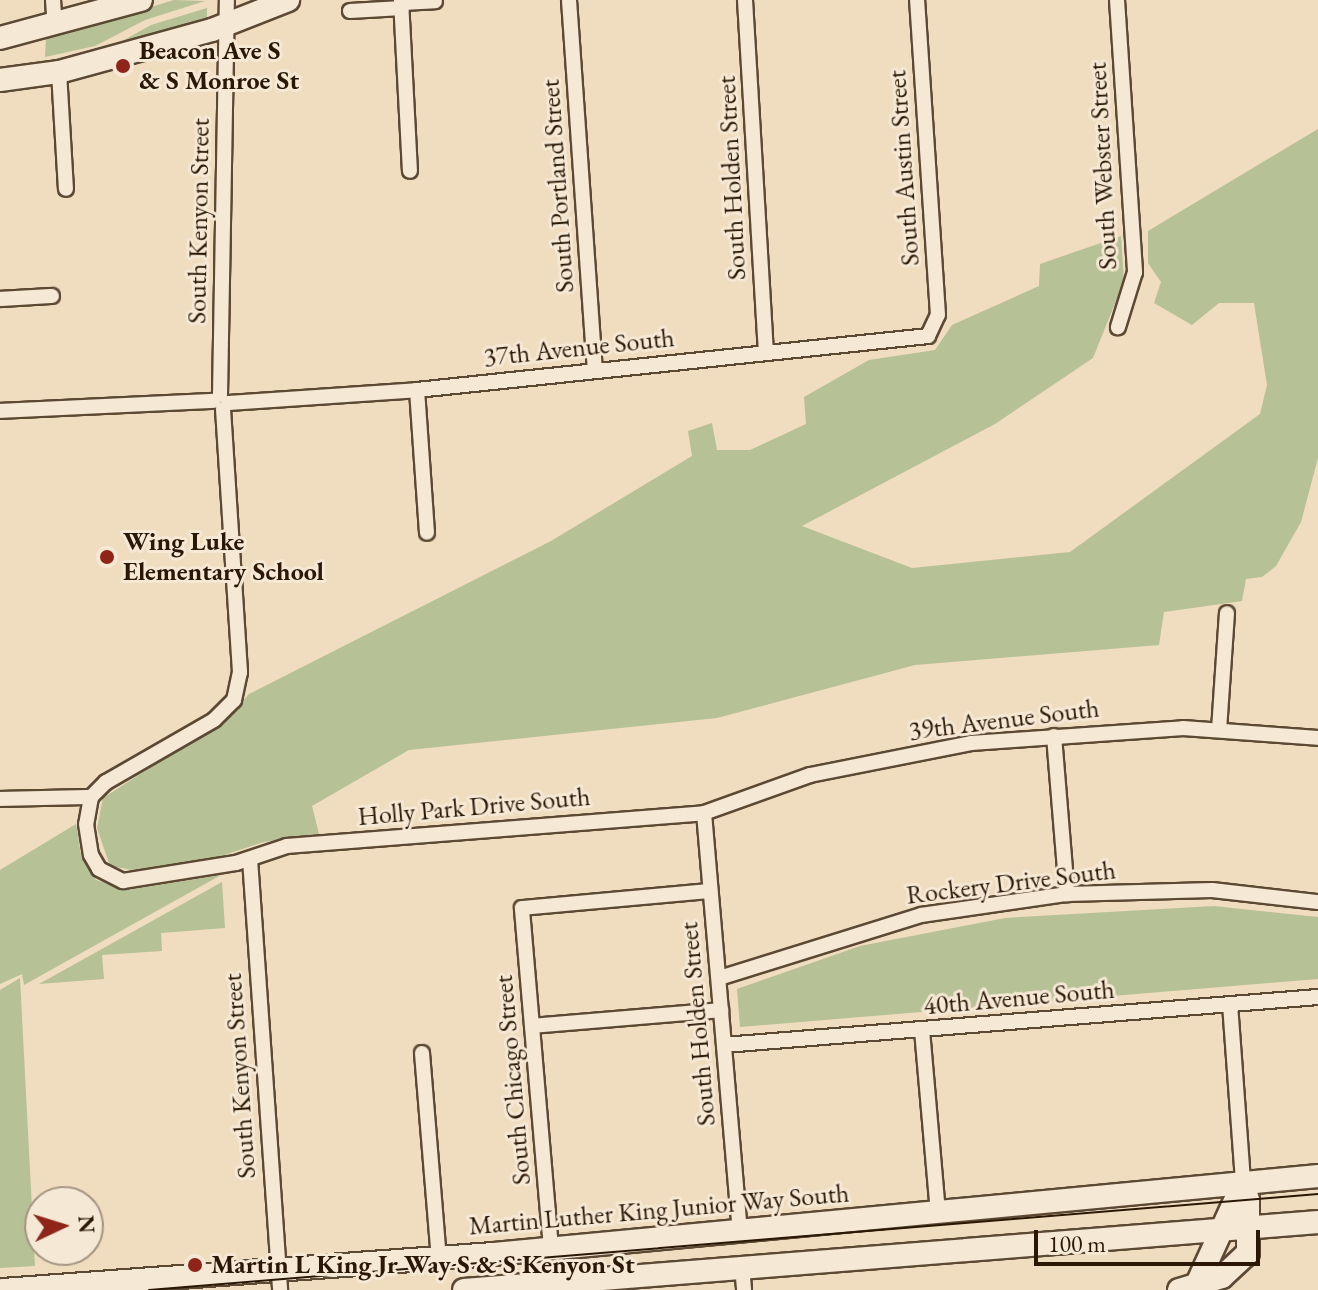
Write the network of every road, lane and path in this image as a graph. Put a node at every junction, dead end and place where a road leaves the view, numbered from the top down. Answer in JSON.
{"nodes":[{"id":1,"x":53,"y":0,"type":"edge"},
{"id":2,"x":141,"y":0,"type":"edge"},
{"id":3,"x":227,"y":0,"type":"edge"},
{"id":4,"x":288,"y":0,"type":"edge"},
{"id":5,"x":569,"y":0,"type":"edge"},
{"id":6,"x":745,"y":0,"type":"edge"},
{"id":7,"x":917,"y":0,"type":"edge"},
{"id":8,"x":1117,"y":0,"type":"edge"},
{"id":9,"x":435,"y":1,"type":"edge"},
{"id":10,"x":402,"y":4,"type":"edge"},
{"id":11,"x":350,"y":11,"type":"dead end"},
{"id":12,"x":55,"y":26,"type":"junction"},
{"id":13,"x":227,"y":26,"type":"junction"},
{"id":14,"x":0,"y":38,"type":"edge"},
{"id":15,"x":59,"y":72,"type":"junction"},
{"id":16,"x":0,"y":80,"type":"edge"},
{"id":17,"x":410,"y":171,"type":"dead end"},
{"id":18,"x":66,"y":189,"type":"dead end"},
{"id":19,"x":52,"y":296,"type":"dead end"},
{"id":20,"x":0,"y":299,"type":"edge"},
{"id":21,"x":1118,"y":327,"type":"dead end"},
{"id":22,"x":933,"y":332,"type":"joint"},
{"id":23,"x":766,"y":352,"type":"junction"},
{"id":24,"x":595,"y":368,"type":"junction"},
{"id":25,"x":417,"y":390,"type":"junction"},
{"id":26,"x":221,"y":402,"type":"junction"},
{"id":27,"x":0,"y":411,"type":"edge"},
{"id":28,"x":427,"y":533,"type":"dead end"},
{"id":29,"x":1227,"y":613,"type":"dead end"},
{"id":30,"x":1219,"y":730,"type":"junction"},
{"id":31,"x":1054,"y":736,"type":"junction"},
{"id":32,"x":1318,"y":738,"type":"edge"},
{"id":33,"x":91,"y":797,"type":"junction"},
{"id":34,"x":0,"y":799,"type":"edge"},
{"id":35,"x":704,"y":813,"type":"junction"},
{"id":36,"x":250,"y":859,"type":"junction"},
{"id":37,"x":710,"y":891,"type":"junction"},
{"id":38,"x":1067,"y":894,"type":"junction"},
{"id":39,"x":1318,"y":902,"type":"edge"},
{"id":40,"x":719,"y":978,"type":"junction"},
{"id":41,"x":1318,"y":997,"type":"edge"},
{"id":42,"x":1230,"y":1004,"type":"junction"},
{"id":43,"x":721,"y":1010,"type":"junction"},
{"id":44,"x":532,"y":1026,"type":"junction"},
{"id":45,"x":922,"y":1030,"type":"junction"},
{"id":46,"x":724,"y":1045,"type":"junction"},
{"id":47,"x":422,"y":1053,"type":"dead end"},
{"id":48,"x":1318,"y":1176,"type":"edge"},
{"id":49,"x":1243,"y":1183,"type":"junction"},
{"id":50,"x":938,"y":1214,"type":"junction"},
{"id":51,"x":1318,"y":1222,"type":"edge"},
{"id":52,"x":1250,"y":1227,"type":"junction"},
{"id":53,"x":1218,"y":1228,"type":"junction"},
{"id":54,"x":740,"y":1232,"type":"junction"},
{"id":55,"x":551,"y":1248,"type":"junction"},
{"id":56,"x":439,"y":1258,"type":"junction"},
{"id":57,"x":742,"y":1266,"type":"junction"},
{"id":58,"x":279,"y":1280,"type":"edge"},
{"id":59,"x":527,"y":1288,"type":"edge"},
{"id":60,"x":1192,"y":1288,"type":"edge"},
{"id":61,"x":3,"y":1290,"type":"edge"},
{"id":62,"x":464,"y":1290,"type":"edge"},
{"id":63,"x":744,"y":1290,"type":"edge"}],
"edges":[{"from":1,"to":12,"type":"street"},
{"from":2,"to":12,"type":"main road"},
{"from":3,"to":13,"type":"street","name":"South Kenyon Street"},
{"from":4,"to":13,"type":"main road"},
{"from":5,"to":24,"type":"street","name":"South Portland Street"},
{"from":6,"to":23,"type":"street","name":"South Holden Street"},
{"from":7,"to":22,"type":"street","name":"South Austin Street"},
{"from":8,"to":21,"type":"street","name":"South Webster Street"},
{"from":9,"to":10,"type":"street"},
{"from":10,"to":11,"type":"street"},
{"from":10,"to":17,"type":"street"},
{"from":12,"to":14,"type":"main road"},
{"from":13,"to":15,"type":"main road"},
{"from":13,"to":26,"type":"street","name":"South Kenyon Street"},
{"from":15,"to":16,"type":"main road"},
{"from":15,"to":18,"type":"street"},
{"from":19,"to":20,"type":"street"},
{"from":22,"to":23,"type":"street","name":"37th Avenue South"},
{"from":23,"to":24,"type":"street","name":"37th Avenue South"},
{"from":24,"to":25,"type":"street","name":"37th Avenue South"},
{"from":25,"to":26,"type":"street","name":"37th Avenue South"},
{"from":25,"to":28,"type":"street"},
{"from":26,"to":27,"type":"street","name":"37th Avenue South"},
{"from":26,"to":33,"type":"street","name":"South Kenyon Street"},
{"from":29,"to":30,"type":"street"},
{"from":30,"to":31,"type":"street","name":"39th Avenue South"},
{"from":30,"to":32,"type":"street","name":"39th Avenue South"},
{"from":31,"to":35,"type":"street","name":"39th Avenue South"},
{"from":31,"to":38,"type":"street"},
{"from":33,"to":34,"type":"street"},
{"from":33,"to":36,"type":"street"},
{"from":35,"to":36,"type":"street","name":"Holly Park Drive South"},
{"from":35,"to":37,"type":"street","name":"South Holden Street"},
{"from":36,"to":58,"type":"street","name":"South Kenyon Street"},
{"from":37,"to":40,"type":"street","name":"South Holden Street"},
{"from":37,"to":44,"type":"street","name":"South Chicago Street"},
{"from":38,"to":39,"type":"street","name":"Rockery Drive South"},
{"from":38,"to":40,"type":"street","name":"Rockery Drive South"},
{"from":40,"to":43,"type":"street","name":"South Holden Street"},
{"from":41,"to":42,"type":"street","name":"40th Avenue South"},
{"from":42,"to":45,"type":"street","name":"40th Avenue South"},
{"from":42,"to":49,"type":"street"},
{"from":43,"to":44,"type":"street"},
{"from":43,"to":46,"type":"street","name":"South Holden Street"},
{"from":44,"to":55,"type":"street","name":"South Chicago Street"},
{"from":45,"to":46,"type":"street","name":"40th Avenue South"},
{"from":45,"to":50,"type":"street"},
{"from":46,"to":54,"type":"street","name":"South Holden Street"},
{"from":47,"to":56,"type":"street"},
{"from":48,"to":49,"type":"main road","name":"Martin Luther King Junior Way South"},
{"from":49,"to":50,"type":"main road","name":"Martin Luther King Junior Way South"},
{"from":49,"to":52,"type":"main road"},
{"from":49,"to":53,"type":"main road"},
{"from":50,"to":54,"type":"main road","name":"Martin Luther King Junior Way South"},
{"from":51,"to":52,"type":"main road"},
{"from":52,"to":53,"type":"main road"},
{"from":52,"to":60,"type":"main road"},
{"from":53,"to":57,"type":"main road"},
{"from":53,"to":60,"type":"main road"},
{"from":54,"to":55,"type":"main road","name":"Martin Luther King Junior Way South"},
{"from":55,"to":56,"type":"main road","name":"Martin Luther King Junior Way South"},
{"from":56,"to":58,"type":"main road","name":"Martin Luther King Junior Way South"},
{"from":57,"to":59,"type":"main road"},
{"from":57,"to":63,"type":"street"},
{"from":58,"to":61,"type":"main road","name":"Martin Luther King Junior Way South"},
{"from":59,"to":62,"type":"main road"}]}
